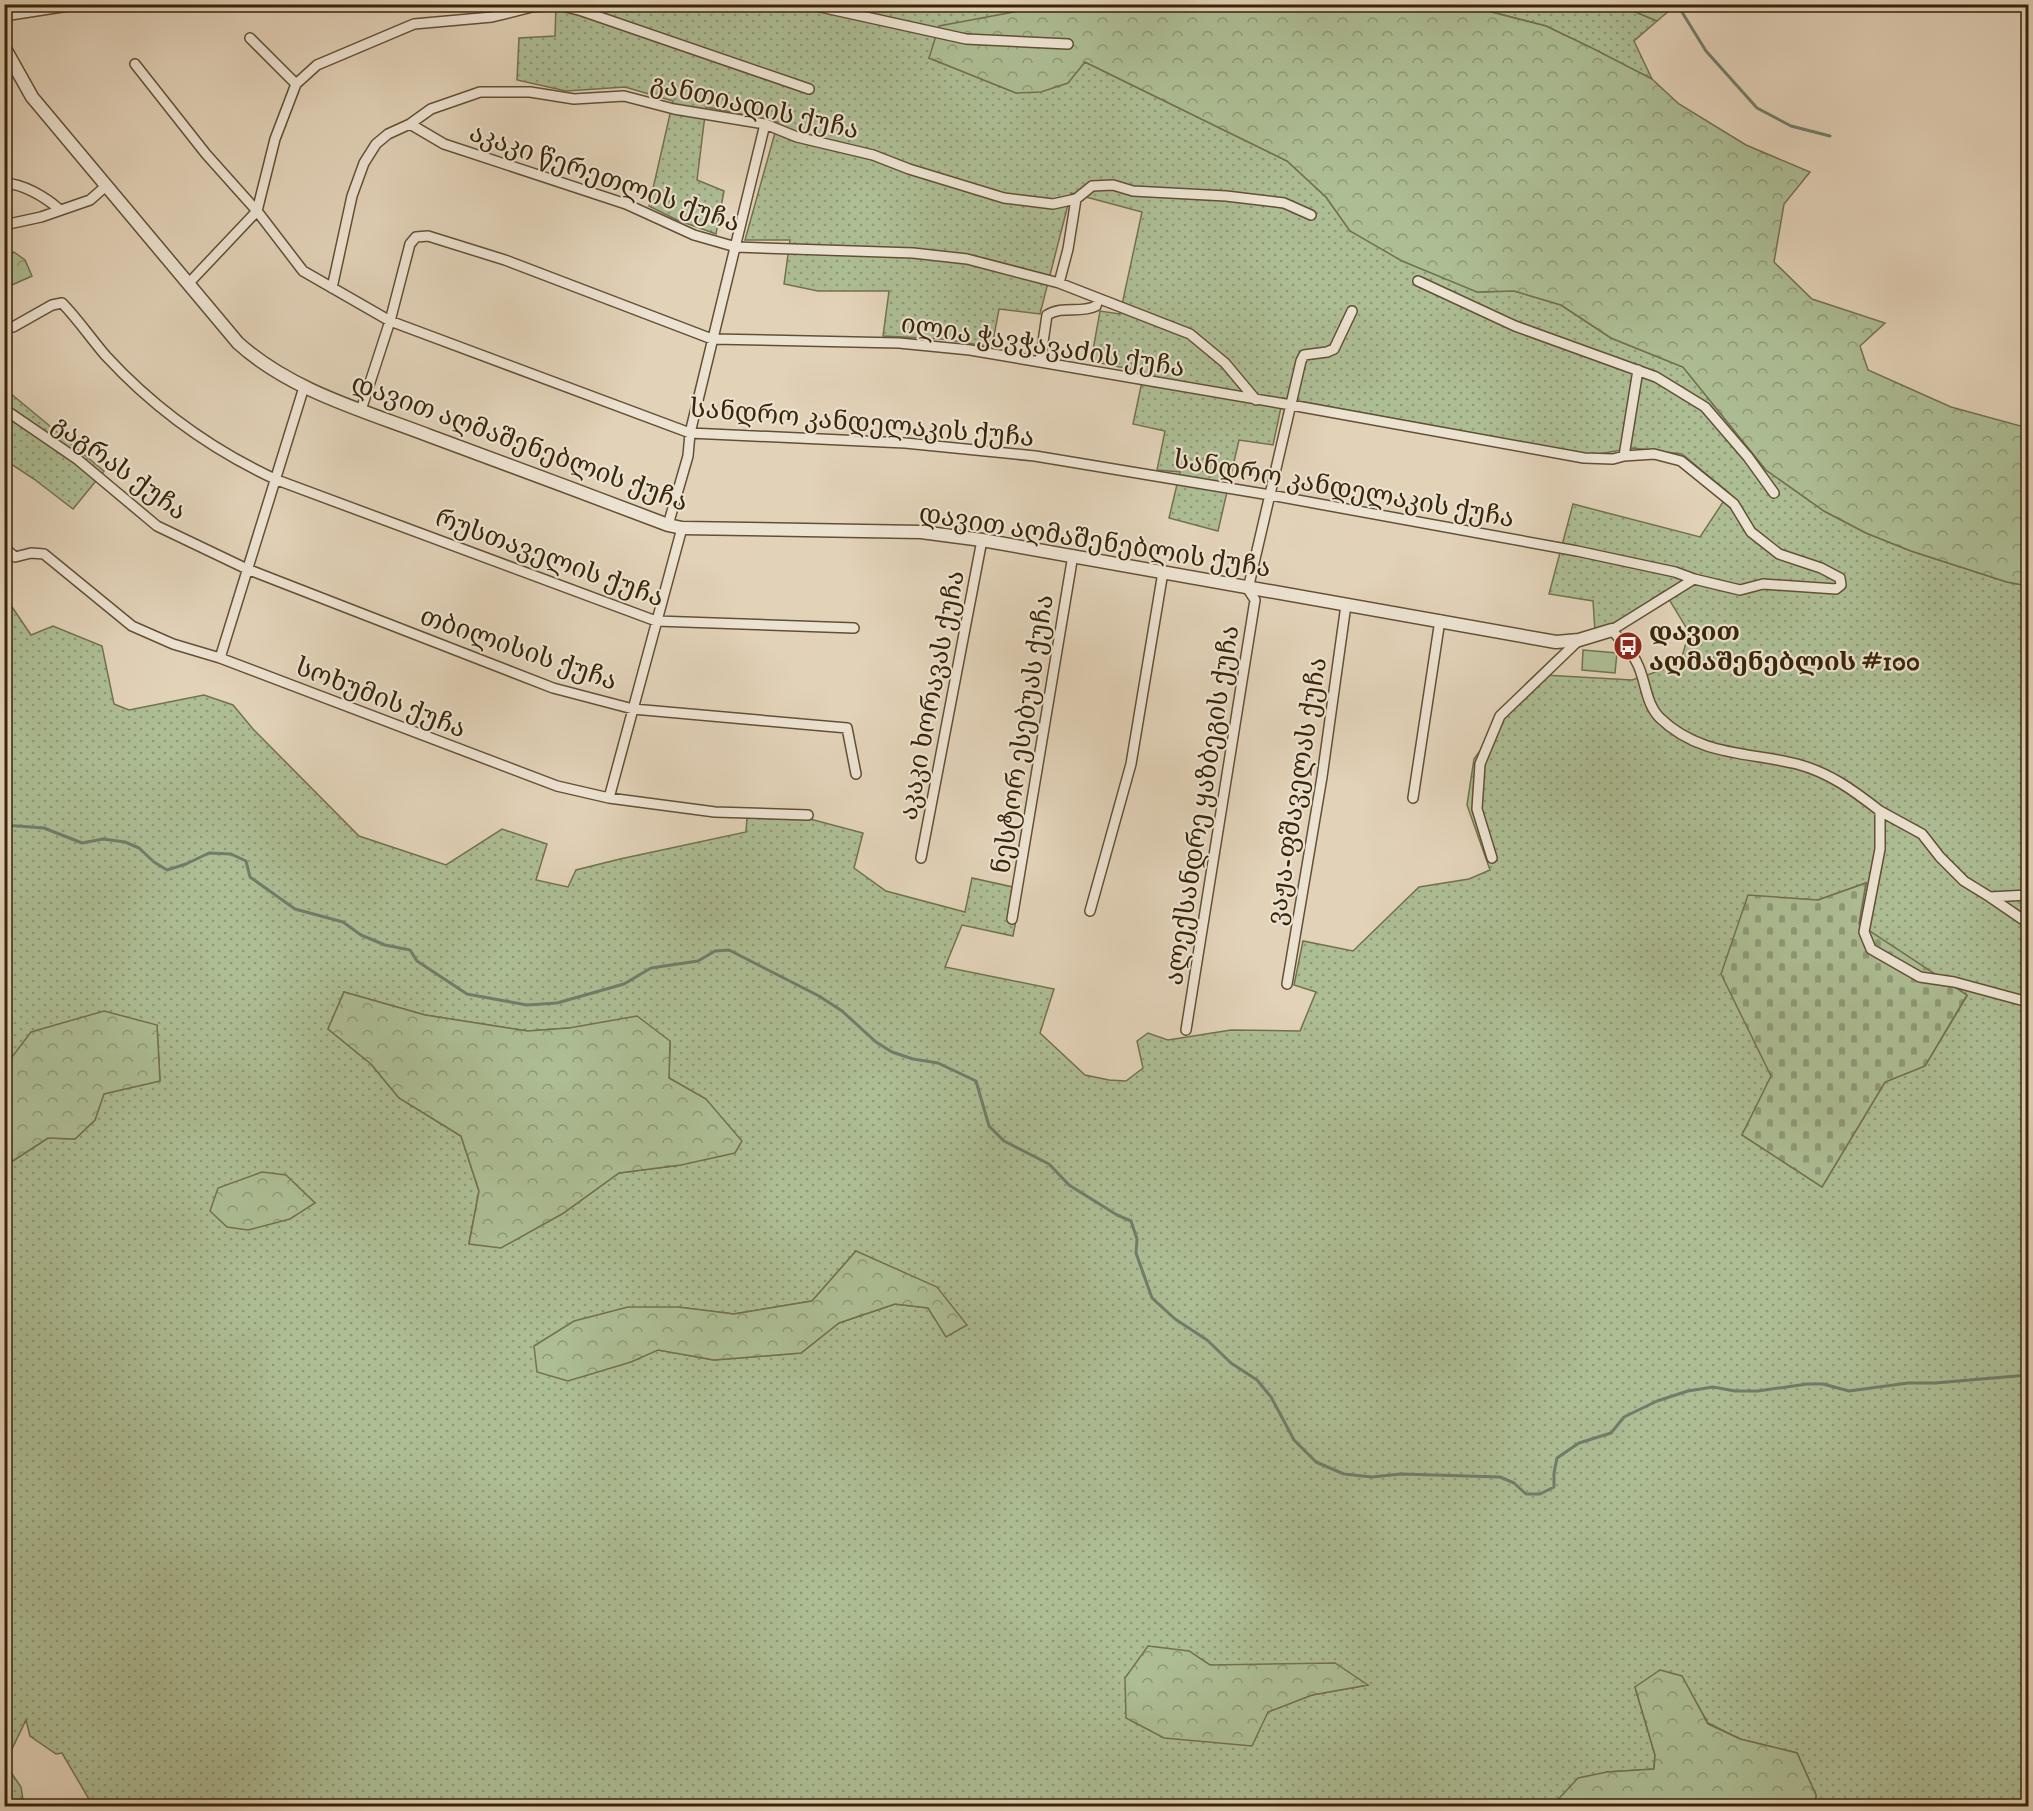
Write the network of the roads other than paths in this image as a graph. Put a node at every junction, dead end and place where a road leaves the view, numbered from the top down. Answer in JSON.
{"nodes":[{"id":1,"x":101,"y":4,"type":"edge"},
{"id":2,"x":807,"y":4,"type":"edge"},
{"id":3,"x":4,"y":16,"type":"edge"},
{"id":4,"x":250,"y":38,"type":"dead end"},
{"id":5,"x":1068,"y":44,"type":"dead end"},
{"id":6,"x":4,"y":48,"type":"edge"},
{"id":7,"x":135,"y":64,"type":"dead end"},
{"id":8,"x":296,"y":84,"type":"junction"},
{"id":9,"x":808,"y":89,"type":"dead end"},
{"id":10,"x":410,"y":124,"type":"junction"},
{"id":11,"x":765,"y":124,"type":"junction"},
{"id":12,"x":4,"y":183,"type":"edge"},
{"id":13,"x":106,"y":186,"type":"junction"},
{"id":14,"x":1076,"y":199,"type":"junction"},
{"id":15,"x":59,"y":209,"type":"junction"},
{"id":16,"x":256,"y":211,"type":"junction"},
{"id":17,"x":1311,"y":215,"type":"dead end"},
{"id":18,"x":4,"y":225,"type":"edge"},
{"id":19,"x":736,"y":247,"type":"junction"},
{"id":20,"x":1418,"y":281,"type":"dead end"},
{"id":21,"x":1059,"y":283,"type":"junction"},
{"id":22,"x":188,"y":284,"type":"junction"},
{"id":23,"x":332,"y":288,"type":"junction"},
{"id":24,"x":1098,"y":299,"type":"junction"},
{"id":25,"x":1352,"y":311,"type":"dead end"},
{"id":26,"x":390,"y":321,"type":"junction"},
{"id":27,"x":13,"y":327,"type":"dead end"},
{"id":28,"x":712,"y":339,"type":"junction"},
{"id":29,"x":1040,"y":362,"type":"junction"},
{"id":30,"x":1638,"y":370,"type":"junction"},
{"id":31,"x":304,"y":387,"type":"junction"},
{"id":32,"x":1256,"y":400,"type":"junction"},
{"id":33,"x":1291,"y":405,"type":"junction"},
{"id":34,"x":4,"y":408,"type":"edge"},
{"id":35,"x":361,"y":410,"type":"junction"},
{"id":36,"x":690,"y":434,"type":"junction"},
{"id":37,"x":1624,"y":456,"type":"junction"},
{"id":38,"x":277,"y":480,"type":"junction"},
{"id":39,"x":1774,"y":493,"type":"dead end"},
{"id":40,"x":1270,"y":495,"type":"junction"},
{"id":41,"x":1734,"y":504,"type":"joint"},
{"id":42,"x":668,"y":525,"type":"junction"},
{"id":43,"x":682,"y":528,"type":"junction"},
{"id":44,"x":982,"y":540,"type":"junction"},
{"id":45,"x":4,"y":544,"type":"edge"},
{"id":46,"x":1072,"y":555,"type":"junction"},
{"id":47,"x":247,"y":569,"type":"junction"},
{"id":48,"x":1163,"y":572,"type":"junction"},
{"id":49,"x":1694,"y":579,"type":"junction"},
{"id":50,"x":1248,"y":589,"type":"junction"},
{"id":51,"x":1346,"y":605,"type":"junction"},
{"id":52,"x":1440,"y":620,"type":"junction"},
{"id":53,"x":656,"y":621,"type":"junction"},
{"id":54,"x":854,"y":628,"type":"dead end"},
{"id":55,"x":1612,"y":630,"type":"junction"},
{"id":56,"x":1579,"y":640,"type":"junction"},
{"id":57,"x":220,"y":658,"type":"junction"},
{"id":58,"x":633,"y":709,"type":"junction"},
{"id":59,"x":856,"y":774,"type":"dead end"},
{"id":60,"x":609,"y":798,"type":"junction"},
{"id":61,"x":1413,"y":798,"type":"dead end"},
{"id":62,"x":1880,"y":811,"type":"junction"},
{"id":63,"x":808,"y":815,"type":"dead end"},
{"id":64,"x":921,"y":858,"type":"dead end"},
{"id":65,"x":1492,"y":858,"type":"dead end"},
{"id":66,"x":2028,"y":895,"type":"edge"},
{"id":67,"x":1990,"y":897,"type":"junction"},
{"id":68,"x":1090,"y":911,"type":"dead end"},
{"id":69,"x":1012,"y":919,"type":"dead end"},
{"id":70,"x":2028,"y":923,"type":"edge"},
{"id":71,"x":1287,"y":984,"type":"dead end"},
{"id":72,"x":2028,"y":1002,"type":"edge"},
{"id":73,"x":1186,"y":1030,"type":"dead end"}],
"edges":[{"from":1,"to":3,"type":"street"},
{"from":2,"to":5,"type":"street"},
{"from":4,"to":8,"type":"street"},
{"from":6,"to":13,"type":"street","name":"დავით აღმაშენებლის ქუჩა"},
{"from":7,"to":16,"type":"street","name":"სანდრო კანდელაკის ქუჩა"},
{"from":8,"to":9,"type":"street"},
{"from":8,"to":16,"type":"street"},
{"from":10,"to":11,"type":"street","name":"განთიადის ქუჩა"},
{"from":10,"to":19,"type":"street","name":"აკაკი წერეთლის ქუჩა"},
{"from":10,"to":23,"type":"street","name":"განთიადის ქუჩა"},
{"from":11,"to":14,"type":"street","name":"განთიადის ქუჩა"},
{"from":11,"to":19,"type":"street"},
{"from":12,"to":15,"type":"street"},
{"from":13,"to":15,"type":"street"},
{"from":13,"to":22,"type":"street","name":"დავით აღმაშენებლის ქუჩა"},
{"from":14,"to":17,"type":"street","name":"განთიადის ქუჩა"},
{"from":14,"to":21,"type":"street"},
{"from":15,"to":18,"type":"street"},
{"from":16,"to":22,"type":"street"},
{"from":16,"to":23,"type":"street","name":"სანდრო კანდელაკის ქუჩა"},
{"from":19,"to":21,"type":"street","name":"აკაკი წერეთლის ქუჩა"},
{"from":19,"to":28,"type":"street"},
{"from":20,"to":30,"type":"street"},
{"from":21,"to":24,"type":"street","name":"აკაკი წერეთლის ქუჩა"},
{"from":22,"to":31,"type":"street","name":"დავით აღმაშენებლის ქუჩა"},
{"from":23,"to":26,"type":"street","name":"სანდრო კანდელაკის ქუჩა"},
{"from":24,"to":29,"type":"street"},
{"from":24,"to":32,"type":"street","name":"აკაკი წერეთლის ქუჩა"},
{"from":25,"to":33,"type":"street"},
{"from":26,"to":28,"type":"street","name":"ილია ჭავჭავაძის ქუჩა"},
{"from":26,"to":35,"type":"street","name":"ილია ჭავჭავაძის ქუჩა"},
{"from":26,"to":36,"type":"street","name":"სანდრო კანდელაკის ქუჩა"},
{"from":27,"to":38,"type":"street","name":"რუსთაველის ქუჩა"},
{"from":28,"to":29,"type":"street","name":"ილია ჭავჭავაძის ქუჩა"},
{"from":28,"to":36,"type":"street"},
{"from":29,"to":32,"type":"street","name":"ილია ჭავჭავაძის ქუჩა"},
{"from":30,"to":37,"type":"street"},
{"from":30,"to":39,"type":"street"},
{"from":31,"to":35,"type":"street","name":"დავით აღმაშენებლის ქუჩა"},
{"from":31,"to":38,"type":"street"},
{"from":32,"to":33,"type":"street","name":"ილია ჭავჭავაძის ქუჩა"},
{"from":33,"to":37,"type":"street","name":"ილია ჭავჭავაძის ქუჩა"},
{"from":33,"to":40,"type":"street"},
{"from":34,"to":47,"type":"street","name":"გაგრას ქუჩა"},
{"from":35,"to":42,"type":"street","name":"დავით აღმაშენებლის ქუჩა"},
{"from":36,"to":40,"type":"street","name":"სანდრო კანდელაკის ქუჩა"},
{"from":36,"to":42,"type":"street"},
{"from":37,"to":41,"type":"street","name":"ილია ჭავჭავაძის ქუჩა"},
{"from":38,"to":47,"type":"street"},
{"from":38,"to":53,"type":"street","name":"რუსთაველის ქუჩა"},
{"from":40,"to":49,"type":"street","name":"სანდრო კანდელაკის ქუჩა"},
{"from":40,"to":50,"type":"street"},
{"from":41,"to":49,"type":"street","name":"სანდრო კანდელაკის ქუჩა"},
{"from":42,"to":43,"type":"street","name":"დავით აღმაშენებლის ქუჩა"},
{"from":43,"to":44,"type":"street","name":"დავით აღმაშენებლის ქუჩა"},
{"from":43,"to":53,"type":"street"},
{"from":44,"to":46,"type":"street","name":"დავით აღმაშენებლის ქუჩა"},
{"from":44,"to":64,"type":"street","name":"აკაკი ხორავას ქუჩა"},
{"from":45,"to":57,"type":"street","name":"სოხუმის ქუჩა"},
{"from":46,"to":48,"type":"street","name":"დავით აღმაშენებლის ქუჩა"},
{"from":46,"to":69,"type":"street","name":"ნესტორ ესებუას ქუჩა"},
{"from":47,"to":57,"type":"street"},
{"from":47,"to":58,"type":"street","name":"თბილისის ქუჩა"},
{"from":48,"to":50,"type":"street","name":"დავით აღმაშენებლის ქუჩა"},
{"from":48,"to":68,"type":"street"},
{"from":49,"to":55,"type":"street","name":"დავით აღმაშენებლის ქუჩა"},
{"from":50,"to":51,"type":"street","name":"დავით აღმაშენებლის ქუჩა"},
{"from":50,"to":73,"type":"street","name":"ალექსანდრე ყაზბეგის ქუჩა"},
{"from":51,"to":52,"type":"street","name":"დავით აღმაშენებლის ქუჩა"},
{"from":51,"to":71,"type":"street","name":"ვაჟა-ფშაველას ქუჩა"},
{"from":52,"to":56,"type":"street","name":"დავით აღმაშენებლის ქუჩა"},
{"from":52,"to":61,"type":"street"},
{"from":53,"to":54,"type":"street","name":"რუსთაველის ქუჩა"},
{"from":53,"to":58,"type":"street"},
{"from":55,"to":56,"type":"street","name":"დავით აღმაშენებლის ქუჩა"},
{"from":55,"to":62,"type":"street"},
{"from":56,"to":65,"type":"street"},
{"from":57,"to":60,"type":"street","name":"სოხუმის ქუჩა"},
{"from":58,"to":59,"type":"street","name":"თბილისის ქუჩა"},
{"from":58,"to":60,"type":"street"},
{"from":60,"to":63,"type":"street","name":"სოხუმის ქუჩა"},
{"from":62,"to":67,"type":"street"},
{"from":62,"to":72,"type":"street"},
{"from":66,"to":67,"type":"street"},
{"from":67,"to":70,"type":"street"}]}
